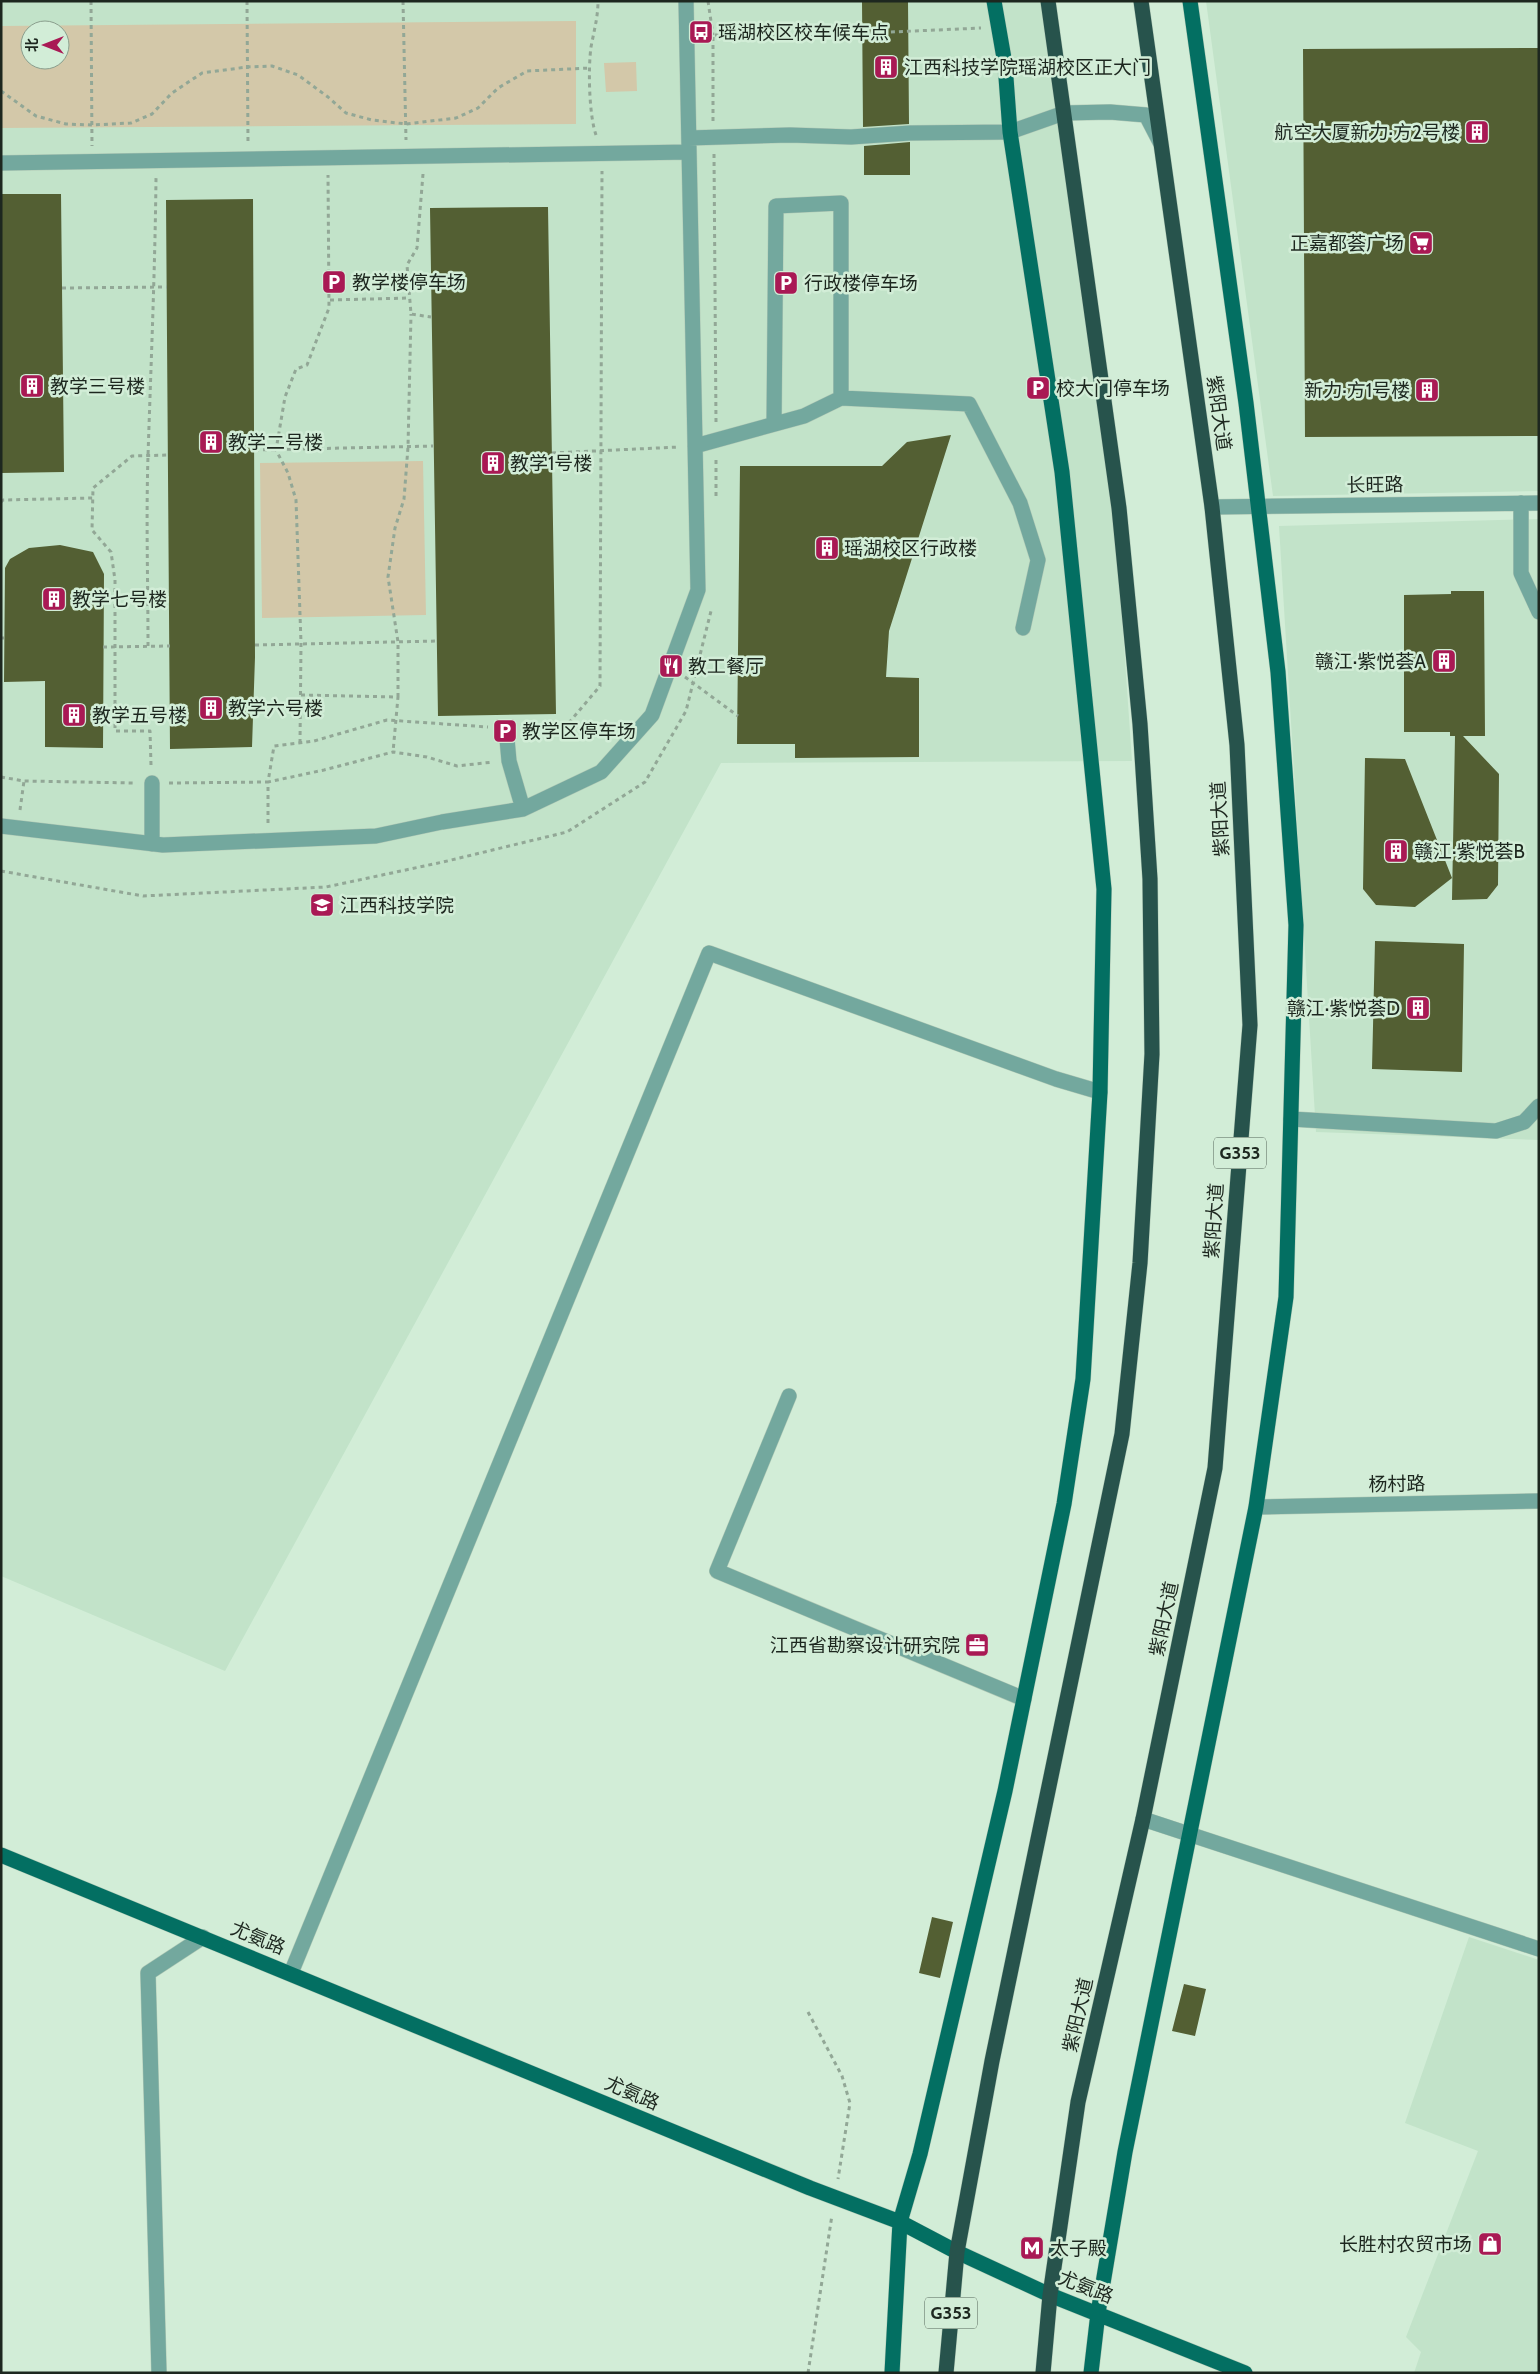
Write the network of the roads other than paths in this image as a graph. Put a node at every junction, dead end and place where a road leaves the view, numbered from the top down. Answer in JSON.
{"nodes":[{"id":1,"x":686,"y":1,"type":"edge"},
{"id":2,"x":994,"y":1,"type":"edge"},
{"id":3,"x":1048,"y":1,"type":"edge"},
{"id":4,"x":1141,"y":1,"type":"edge"},
{"id":5,"x":1190,"y":1,"type":"edge"},
{"id":6,"x":1064,"y":113,"type":"junction"},
{"id":7,"x":1010,"y":132,"type":"junction"},
{"id":8,"x":1161,"y":144,"type":"junction"},
{"id":9,"x":689,"y":145,"type":"junction"},
{"id":10,"x":1,"y":163,"type":"edge"},
{"id":11,"x":840,"y":398,"type":"junction"},
{"id":12,"x":774,"y":424,"type":"junction"},
{"id":13,"x":695,"y":446,"type":"junction"},
{"id":14,"x":1521,"y":503,"type":"junction"},
{"id":15,"x":1539,"y":503,"type":"edge"},
{"id":16,"x":1212,"y":507,"type":"junction"},
{"id":17,"x":1259,"y":507,"type":"junction"},
{"id":18,"x":1539,"y":612,"type":"edge"},
{"id":19,"x":1023,"y":628,"type":"dead end"},
{"id":20,"x":506,"y":728,"type":"road end"},
{"id":21,"x":152,"y":783,"type":"road end"},
{"id":22,"x":523,"y":809,"type":"junction"},
{"id":23,"x":1,"y":826,"type":"edge"},
{"id":24,"x":152,"y":844,"type":"junction"},
{"id":25,"x":1100,"y":1092,"type":"junction"},
{"id":26,"x":1539,"y":1106,"type":"edge"},
{"id":27,"x":1291,"y":1119,"type":"junction"},
{"id":28,"x":789,"y":1396,"type":"dead end"},
{"id":29,"x":1539,"y":1501,"type":"edge"},
{"id":30,"x":1256,"y":1507,"type":"junction"},
{"id":31,"x":1024,"y":1699,"type":"junction"},
{"id":32,"x":1144,"y":1819,"type":"junction"},
{"id":33,"x":1190,"y":1834,"type":"junction"},
{"id":34,"x":1,"y":1855,"type":"edge"},
{"id":35,"x":203,"y":1937,"type":"junction"},
{"id":36,"x":1539,"y":1950,"type":"edge"},
{"id":37,"x":290,"y":1972,"type":"junction"},
{"id":38,"x":900,"y":2222,"type":"junction"},
{"id":39,"x":957,"y":2252,"type":"junction"},
{"id":40,"x":1050,"y":2295,"type":"junction"},
{"id":41,"x":1098,"y":2313,"type":"junction"},
{"id":42,"x":159,"y":2373,"type":"edge"},
{"id":43,"x":892,"y":2373,"type":"edge"},
{"id":44,"x":946,"y":2373,"type":"edge"},
{"id":45,"x":1043,"y":2373,"type":"edge"},
{"id":46,"x":1091,"y":2373,"type":"edge"},
{"id":47,"x":1245,"y":2373,"type":"edge"}],
"edges":[{"from":1,"to":9,"type":"street"},
{"from":2,"to":7,"type":"main road"},
{"from":3,"to":6,"type":"highway","number":"G353"},
{"from":4,"to":8,"type":"highway","name":"紫阳大道","number":"G353"},
{"from":5,"to":17,"type":"main road"},
{"from":6,"to":7,"type":"street"},
{"from":6,"to":8,"type":"street"},
{"from":6,"to":39,"type":"highway","number":"G353"},
{"from":7,"to":9,"type":"street"},
{"from":7,"to":25,"type":"main road"},
{"from":8,"to":16,"type":"highway","name":"紫阳大道","number":"G353"},
{"from":9,"to":10,"type":"street"},
{"from":9,"to":13,"type":"street"},
{"from":11,"to":12,"type":"street"},
{"from":11,"to":12,"type":"street"},
{"from":11,"to":19,"type":"street"},
{"from":12,"to":13,"type":"street"},
{"from":13,"to":22,"type":"street"},
{"from":14,"to":15,"type":"street","name":"长旺路"},
{"from":14,"to":17,"type":"street","name":"长旺路"},
{"from":14,"to":18,"type":"street"},
{"from":16,"to":17,"type":"street","name":"长旺路"},
{"from":16,"to":32,"type":"highway","name":"紫阳大道","number":"G353"},
{"from":17,"to":27,"type":"main road"},
{"from":20,"to":22,"type":"street"},
{"from":21,"to":24,"type":"street"},
{"from":22,"to":24,"type":"street"},
{"from":23,"to":24,"type":"street"},
{"from":25,"to":31,"type":"main road"},
{"from":25,"to":37,"type":"street"},
{"from":26,"to":27,"type":"street"},
{"from":27,"to":30,"type":"main road"},
{"from":28,"to":31,"type":"street"},
{"from":29,"to":30,"type":"street","name":"杨村路"},
{"from":30,"to":33,"type":"main road"},
{"from":31,"to":38,"type":"main road"},
{"from":32,"to":33,"type":"street"},
{"from":32,"to":40,"type":"highway","name":"紫阳大道","number":"G353"},
{"from":33,"to":36,"type":"street"},
{"from":33,"to":41,"type":"main road"},
{"from":34,"to":35,"type":"main road","name":"尤氨路"},
{"from":35,"to":37,"type":"main road","name":"尤氨路"},
{"from":35,"to":42,"type":"street"},
{"from":37,"to":38,"type":"main road","name":"尤氨路"},
{"from":38,"to":39,"type":"main road","name":"尤氨路"},
{"from":38,"to":43,"type":"main road"},
{"from":39,"to":40,"type":"main road","name":"尤氨路"},
{"from":39,"to":44,"type":"highway","number":"G353"},
{"from":40,"to":41,"type":"main road","name":"尤氨路"},
{"from":40,"to":45,"type":"highway","name":"紫阳大道","number":"G353"},
{"from":41,"to":46,"type":"main road"},
{"from":41,"to":47,"type":"main road","name":"尤氨路"}]}
